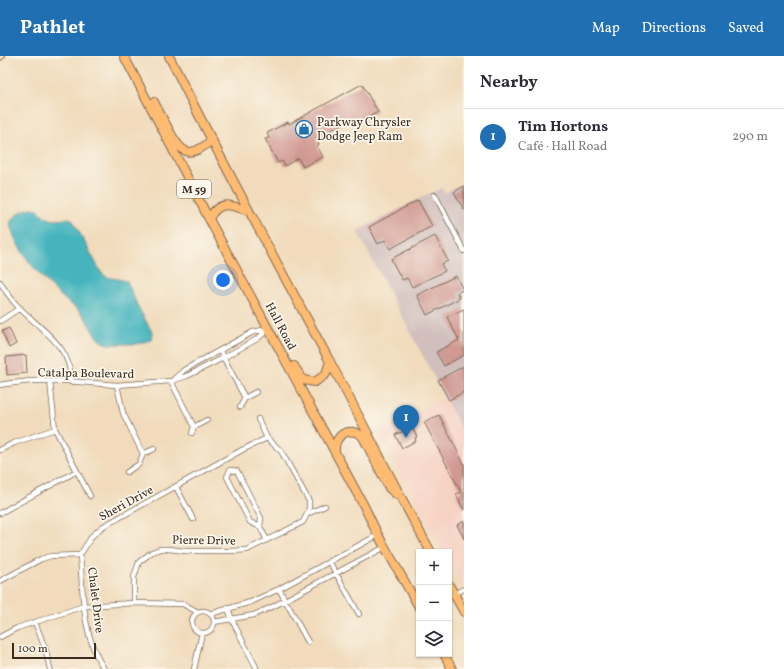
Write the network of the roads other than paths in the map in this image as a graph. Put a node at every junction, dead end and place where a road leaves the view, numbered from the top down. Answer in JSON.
{"nodes":[{"id":1,"x":124,"y":56,"type":"edge"},
{"id":2,"x":169,"y":56,"type":"edge"},
{"id":3,"x":138,"y":84,"type":"junction"},
{"id":4,"x":212,"y":140,"type":"junction"},
{"id":5,"x":434,"y":195,"type":"dead end"},
{"id":6,"x":249,"y":211,"type":"junction"},
{"id":7,"x":209,"y":219,"type":"junction"},
{"id":8,"x":464,"y":251,"type":"edge"},
{"id":9,"x":0,"y":282,"type":"edge"},
{"id":10,"x":20,"y":308,"type":"junction"},
{"id":11,"x":0,"y":321,"type":"edge"},
{"id":12,"x":269,"y":329,"type":"junction"},
{"id":13,"x":220,"y":350,"type":"junction"},
{"id":14,"x":224,"y":358,"type":"junction"},
{"id":15,"x":330,"y":361,"type":"junction"},
{"id":16,"x":50,"y":381,"type":"junction"},
{"id":17,"x":171,"y":381,"type":"junction"},
{"id":18,"x":71,"y":382,"type":"junction"},
{"id":19,"x":0,"y":385,"type":"edge"},
{"id":20,"x":117,"y":385,"type":"junction"},
{"id":21,"x":256,"y":392,"type":"dead end"},
{"id":22,"x":245,"y":398,"type":"junction"},
{"id":23,"x":240,"y":407,"type":"dead end"},
{"id":24,"x":258,"y":419,"type":"dead end"},
{"id":25,"x":207,"y":420,"type":"dead end"},
{"id":26,"x":194,"y":427,"type":"junction"},
{"id":27,"x":55,"y":429,"type":"junction"},
{"id":28,"x":192,"y":433,"type":"dead end"},
{"id":29,"x":267,"y":438,"type":"junction"},
{"id":30,"x":154,"y":449,"type":"dead end"},
{"id":31,"x":0,"y":450,"type":"edge"},
{"id":32,"x":335,"y":451,"type":"junction"},
{"id":33,"x":143,"y":454,"type":"junction"},
{"id":34,"x":77,"y":471,"type":"junction"},
{"id":35,"x":127,"y":472,"type":"dead end"},
{"id":36,"x":176,"y":487,"type":"junction"},
{"id":37,"x":90,"y":496,"type":"dead end"},
{"id":38,"x":400,"y":496,"type":"junction"},
{"id":39,"x":325,"y":506,"type":"dead end"},
{"id":40,"x":0,"y":513,"type":"edge"},
{"id":41,"x":307,"y":514,"type":"junction"},
{"id":42,"x":193,"y":519,"type":"dead end"},
{"id":43,"x":260,"y":527,"type":"junction"},
{"id":44,"x":378,"y":535,"type":"junction"},
{"id":45,"x":267,"y":540,"type":"junction"},
{"id":46,"x":385,"y":547,"type":"junction"},
{"id":47,"x":429,"y":549,"type":"edge"},
{"id":48,"x":80,"y":555,"type":"junction"},
{"id":49,"x":329,"y":561,"type":"junction"},
{"id":50,"x":336,"y":573,"type":"junction"},
{"id":51,"x":0,"y":581,"type":"edge"},
{"id":52,"x":279,"y":589,"type":"junction"},
{"id":53,"x":464,"y":589,"type":"edge"},
{"id":54,"x":452,"y":590,"type":"edge"},
{"id":55,"x":454,"y":594,"type":"junction"},
{"id":56,"x":285,"y":600,"type":"junction"},
{"id":57,"x":134,"y":603,"type":"junction"},
{"id":58,"x":416,"y":603,"type":"edge"},
{"id":59,"x":84,"y":606,"type":"junction"},
{"id":60,"x":228,"y":608,"type":"junction"},
{"id":61,"x":198,"y":612,"type":"junction"},
{"id":62,"x":464,"y":612,"type":"edge"},
{"id":63,"x":210,"y":614,"type":"junction"},
{"id":64,"x":359,"y":614,"type":"dead end"},
{"id":65,"x":232,"y":620,"type":"junction"},
{"id":66,"x":35,"y":622,"type":"junction"},
{"id":67,"x":214,"y":622,"type":"junction"},
{"id":68,"x":202,"y":633,"type":"junction"},
{"id":69,"x":0,"y":637,"type":"edge"},
{"id":70,"x":308,"y":642,"type":"dead end"},
{"id":71,"x":446,"y":657,"type":"edge"},
{"id":72,"x":256,"y":667,"type":"dead end"},
{"id":73,"x":194,"y":668,"type":"edge"},
{"id":74,"x":50,"y":669,"type":"edge"},
{"id":75,"x":104,"y":669,"type":"edge"},
{"id":76,"x":452,"y":669,"type":"edge"}],
"edges":[{"from":1,"to":3,"type":"highway","name":"Hall Road","number":"M 59"},
{"from":2,"to":4,"type":"highway"},
{"from":3,"to":4,"type":"highway"},
{"from":3,"to":7,"type":"highway","name":"Hall Road","number":"M 59"},
{"from":4,"to":6,"type":"highway"},
{"from":5,"to":8,"type":"street"},
{"from":6,"to":7,"type":"highway"},
{"from":6,"to":15,"type":"highway"},
{"from":7,"to":12,"type":"highway","name":"Hall Road","number":"M 59"},
{"from":9,"to":10,"type":"street"},
{"from":10,"to":11,"type":"street"},
{"from":10,"to":18,"type":"street"},
{"from":12,"to":13,"type":"street"},
{"from":12,"to":14,"type":"street","name":"Catalpa Boulevard"},
{"from":12,"to":15,"type":"highway"},
{"from":12,"to":32,"type":"highway","name":"Hall Road","number":"M 59"},
{"from":13,"to":14,"type":"street"},
{"from":13,"to":17,"type":"street"},
{"from":14,"to":17,"type":"street","name":"Catalpa Boulevard"},
{"from":14,"to":22,"type":"street"},
{"from":15,"to":38,"type":"highway"},
{"from":16,"to":18,"type":"street","name":"Catalpa Boulevard"},
{"from":16,"to":19,"type":"street","name":"Catalpa Boulevard"},
{"from":16,"to":27,"type":"street"},
{"from":17,"to":20,"type":"street","name":"Catalpa Boulevard"},
{"from":17,"to":26,"type":"street"},
{"from":18,"to":20,"type":"street","name":"Catalpa Boulevard"},
{"from":20,"to":33,"type":"street"},
{"from":21,"to":22,"type":"street"},
{"from":22,"to":23,"type":"street"},
{"from":24,"to":29,"type":"street"},
{"from":25,"to":26,"type":"street"},
{"from":26,"to":28,"type":"street"},
{"from":27,"to":31,"type":"street"},
{"from":27,"to":34,"type":"street"},
{"from":29,"to":36,"type":"street","name":"Sheri Drive"},
{"from":29,"to":41,"type":"street"},
{"from":30,"to":33,"type":"street"},
{"from":32,"to":38,"type":"highway"},
{"from":32,"to":44,"type":"highway","name":"Hall Road","number":"M 59"},
{"from":33,"to":35,"type":"street"},
{"from":34,"to":37,"type":"street"},
{"from":34,"to":40,"type":"street"},
{"from":36,"to":42,"type":"street"},
{"from":36,"to":48,"type":"street","name":"Sheri Drive"},
{"from":38,"to":47,"type":"highway"},
{"from":39,"to":41,"type":"street","name":"Pierre Drive"},
{"from":41,"to":45,"type":"street","name":"Pierre Drive"},
{"from":43,"to":43,"type":"street"},
{"from":43,"to":45,"type":"street"},
{"from":44,"to":46,"type":"highway","name":"Hall Road","number":"M 59"},
{"from":44,"to":49,"type":"street"},
{"from":45,"to":57,"type":"street","name":"Pierre Drive"},
{"from":46,"to":50,"type":"street"},
{"from":46,"to":58,"type":"highway","name":"Hall Road","number":"M 59"},
{"from":48,"to":51,"type":"street"},
{"from":48,"to":59,"type":"street","name":"Chalet Drive"},
{"from":49,"to":50,"type":"street"},
{"from":49,"to":52,"type":"street"},
{"from":50,"to":56,"type":"street"},
{"from":50,"to":64,"type":"street"},
{"from":52,"to":56,"type":"street"},
{"from":52,"to":60,"type":"street"},
{"from":53,"to":55,"type":"street"},
{"from":54,"to":55,"type":"highway"},
{"from":55,"to":62,"type":"highway"},
{"from":56,"to":65,"type":"street"},
{"from":56,"to":70,"type":"street"},
{"from":57,"to":59,"type":"street"},
{"from":57,"to":61,"type":"street"},
{"from":59,"to":66,"type":"street"},
{"from":59,"to":75,"type":"street","name":"Chalet Drive"},
{"from":60,"to":63,"type":"street"},
{"from":60,"to":65,"type":"street"},
{"from":61,"to":63,"type":"street"},
{"from":61,"to":68,"type":"street"},
{"from":63,"to":67,"type":"street"},
{"from":65,"to":67,"type":"street"},
{"from":65,"to":72,"type":"street"},
{"from":66,"to":69,"type":"street"},
{"from":66,"to":74,"type":"street"},
{"from":67,"to":68,"type":"street"},
{"from":68,"to":73,"type":"street"},
{"from":71,"to":76,"type":"highway"}]}
